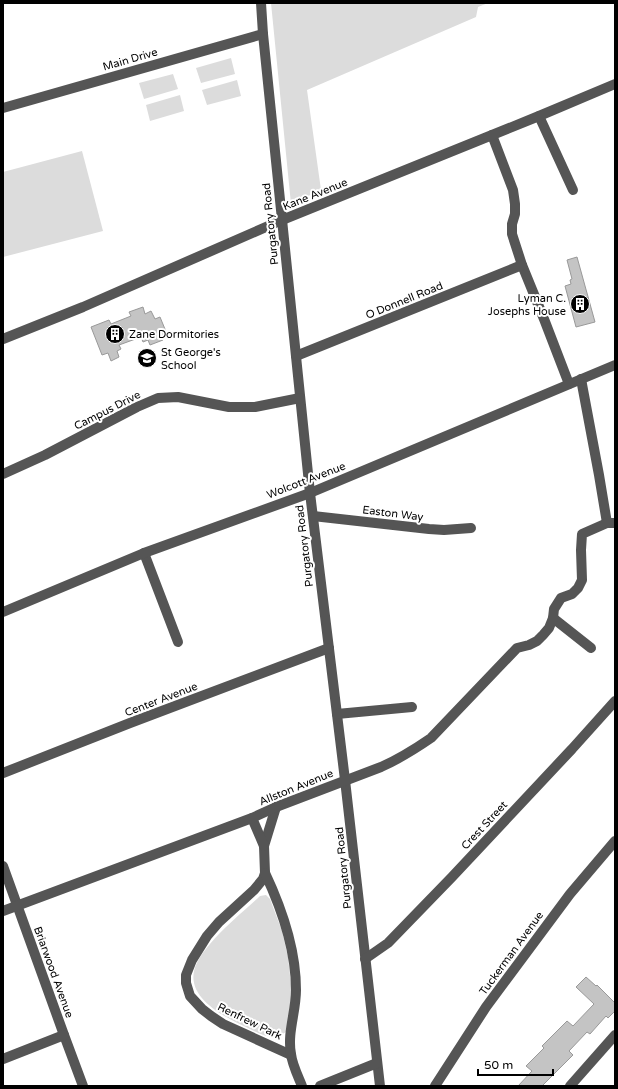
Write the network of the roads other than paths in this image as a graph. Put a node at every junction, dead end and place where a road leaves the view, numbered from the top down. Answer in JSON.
{"nodes":[{"id":1,"x":261,"y":3,"type":"edge"},
{"id":2,"x":263,"y":34,"type":"junction"},
{"id":3,"x":615,"y":84,"type":"edge"},
{"id":4,"x":3,"y":108,"type":"edge"},
{"id":5,"x":539,"y":116,"type":"junction"},
{"id":6,"x":492,"y":135,"type":"junction"},
{"id":7,"x":574,"y":190,"type":"dead end"},
{"id":8,"x":282,"y":220,"type":"junction"},
{"id":9,"x":522,"y":266,"type":"junction"},
{"id":10,"x":3,"y":339,"type":"edge"},
{"id":11,"x":296,"y":356,"type":"junction"},
{"id":12,"x":615,"y":365,"type":"edge"},
{"id":13,"x":581,"y":379,"type":"junction"},
{"id":14,"x":569,"y":384,"type":"junction"},
{"id":15,"x":300,"y":398,"type":"junction"},
{"id":16,"x":3,"y":474,"type":"edge"},
{"id":17,"x":310,"y":493,"type":"junction"},
{"id":18,"x":313,"y":516,"type":"junction"},
{"id":19,"x":611,"y":523,"type":"edge"},
{"id":20,"x":471,"y":528,"type":"dead end"},
{"id":21,"x":144,"y":553,"type":"junction"},
{"id":22,"x":3,"y":612,"type":"edge"},
{"id":23,"x":553,"y":618,"type":"junction"},
{"id":24,"x":178,"y":642,"type":"dead end"},
{"id":25,"x":329,"y":648,"type":"junction"},
{"id":26,"x":591,"y":648,"type":"dead end"},
{"id":27,"x":615,"y":701,"type":"edge"},
{"id":28,"x":412,"y":707,"type":"dead end"},
{"id":29,"x":337,"y":714,"type":"junction"},
{"id":30,"x":3,"y":773,"type":"edge"},
{"id":31,"x":345,"y":780,"type":"junction"},
{"id":32,"x":276,"y":806,"type":"junction"},
{"id":33,"x":252,"y":818,"type":"junction"},
{"id":34,"x":615,"y":841,"type":"edge"},
{"id":35,"x":264,"y":846,"type":"junction"},
{"id":36,"x":3,"y":866,"type":"edge"},
{"id":37,"x":265,"y":873,"type":"junction"},
{"id":38,"x":17,"y":905,"type":"junction"},
{"id":39,"x":3,"y":911,"type":"edge"},
{"id":40,"x":365,"y":959,"type":"junction"},
{"id":41,"x":64,"y":1035,"type":"junction"},
{"id":42,"x":615,"y":1036,"type":"edge"},
{"id":43,"x":291,"y":1055,"type":"junction"},
{"id":44,"x":3,"y":1059,"type":"edge"},
{"id":45,"x":377,"y":1063,"type":"junction"},
{"id":46,"x":339,"y":1082,"type":"edge"},
{"id":47,"x":83,"y":1086,"type":"edge"},
{"id":48,"x":302,"y":1086,"type":"edge"},
{"id":49,"x":320,"y":1086,"type":"edge"},
{"id":50,"x":380,"y":1086,"type":"edge"},
{"id":51,"x":435,"y":1086,"type":"edge"},
{"id":52,"x":570,"y":1086,"type":"edge"}],
"edges":[{"from":1,"to":2,"type":"street","name":"Purgatory Road"},
{"from":2,"to":4,"type":"street","name":"Main Drive"},
{"from":2,"to":8,"type":"street","name":"Purgatory Road"},
{"from":3,"to":5,"type":"street","name":"Kane Avenue"},
{"from":5,"to":6,"type":"street","name":"Kane Avenue"},
{"from":5,"to":7,"type":"street"},
{"from":6,"to":8,"type":"street","name":"Kane Avenue"},
{"from":6,"to":9,"type":"street"},
{"from":8,"to":10,"type":"street","name":"Kane Avenue"},
{"from":8,"to":11,"type":"street","name":"Purgatory Road"},
{"from":9,"to":11,"type":"street","name":"O Donnell Road"},
{"from":9,"to":14,"type":"street"},
{"from":11,"to":15,"type":"street","name":"Purgatory Road"},
{"from":12,"to":13,"type":"street","name":"Wolcott Avenue"},
{"from":13,"to":14,"type":"street","name":"Wolcott Avenue"},
{"from":13,"to":19,"type":"street"},
{"from":14,"to":17,"type":"street","name":"Wolcott Avenue"},
{"from":15,"to":16,"type":"street","name":"Campus Drive"},
{"from":15,"to":17,"type":"street","name":"Purgatory Road"},
{"from":17,"to":18,"type":"street","name":"Purgatory Road"},
{"from":17,"to":21,"type":"street","name":"Wolcott Avenue"},
{"from":18,"to":20,"type":"street","name":"Easton Way"},
{"from":18,"to":25,"type":"street","name":"Purgatory Road"},
{"from":19,"to":23,"type":"street","name":"Allston Avenue"},
{"from":21,"to":22,"type":"street","name":"Wolcott Avenue"},
{"from":21,"to":24,"type":"street"},
{"from":23,"to":26,"type":"street"},
{"from":23,"to":31,"type":"street","name":"Allston Avenue"},
{"from":25,"to":29,"type":"street","name":"Purgatory Road"},
{"from":25,"to":30,"type":"street","name":"Center Avenue"},
{"from":27,"to":40,"type":"street","name":"Crest Street"},
{"from":28,"to":29,"type":"street"},
{"from":29,"to":31,"type":"street","name":"Purgatory Road"},
{"from":31,"to":32,"type":"street","name":"Allston Avenue"},
{"from":31,"to":40,"type":"street","name":"Purgatory Road"},
{"from":32,"to":33,"type":"street","name":"Allston Avenue"},
{"from":32,"to":35,"type":"street","name":"Renfrew Park"},
{"from":33,"to":35,"type":"street","name":"Renfrew Park"},
{"from":33,"to":38,"type":"street","name":"Allston Avenue"},
{"from":34,"to":51,"type":"street","name":"Tuckerman Avenue"},
{"from":35,"to":37,"type":"street","name":"Renfrew Park"},
{"from":36,"to":38,"type":"street","name":"Briarwood Avenue"},
{"from":37,"to":43,"type":"street","name":"Renfrew Park"},
{"from":37,"to":43,"type":"street","name":"Renfrew Park"},
{"from":38,"to":39,"type":"street","name":"Allston Avenue"},
{"from":38,"to":41,"type":"street","name":"Briarwood Avenue"},
{"from":40,"to":45,"type":"street","name":"Purgatory Road"},
{"from":41,"to":44,"type":"street"},
{"from":41,"to":47,"type":"street","name":"Briarwood Avenue"},
{"from":42,"to":52,"type":"street"},
{"from":43,"to":48,"type":"street","name":"Renfrew Park"},
{"from":45,"to":46,"type":"street"},
{"from":45,"to":50,"type":"street","name":"Purgatory Road"},
{"from":46,"to":49,"type":"street"}]}
